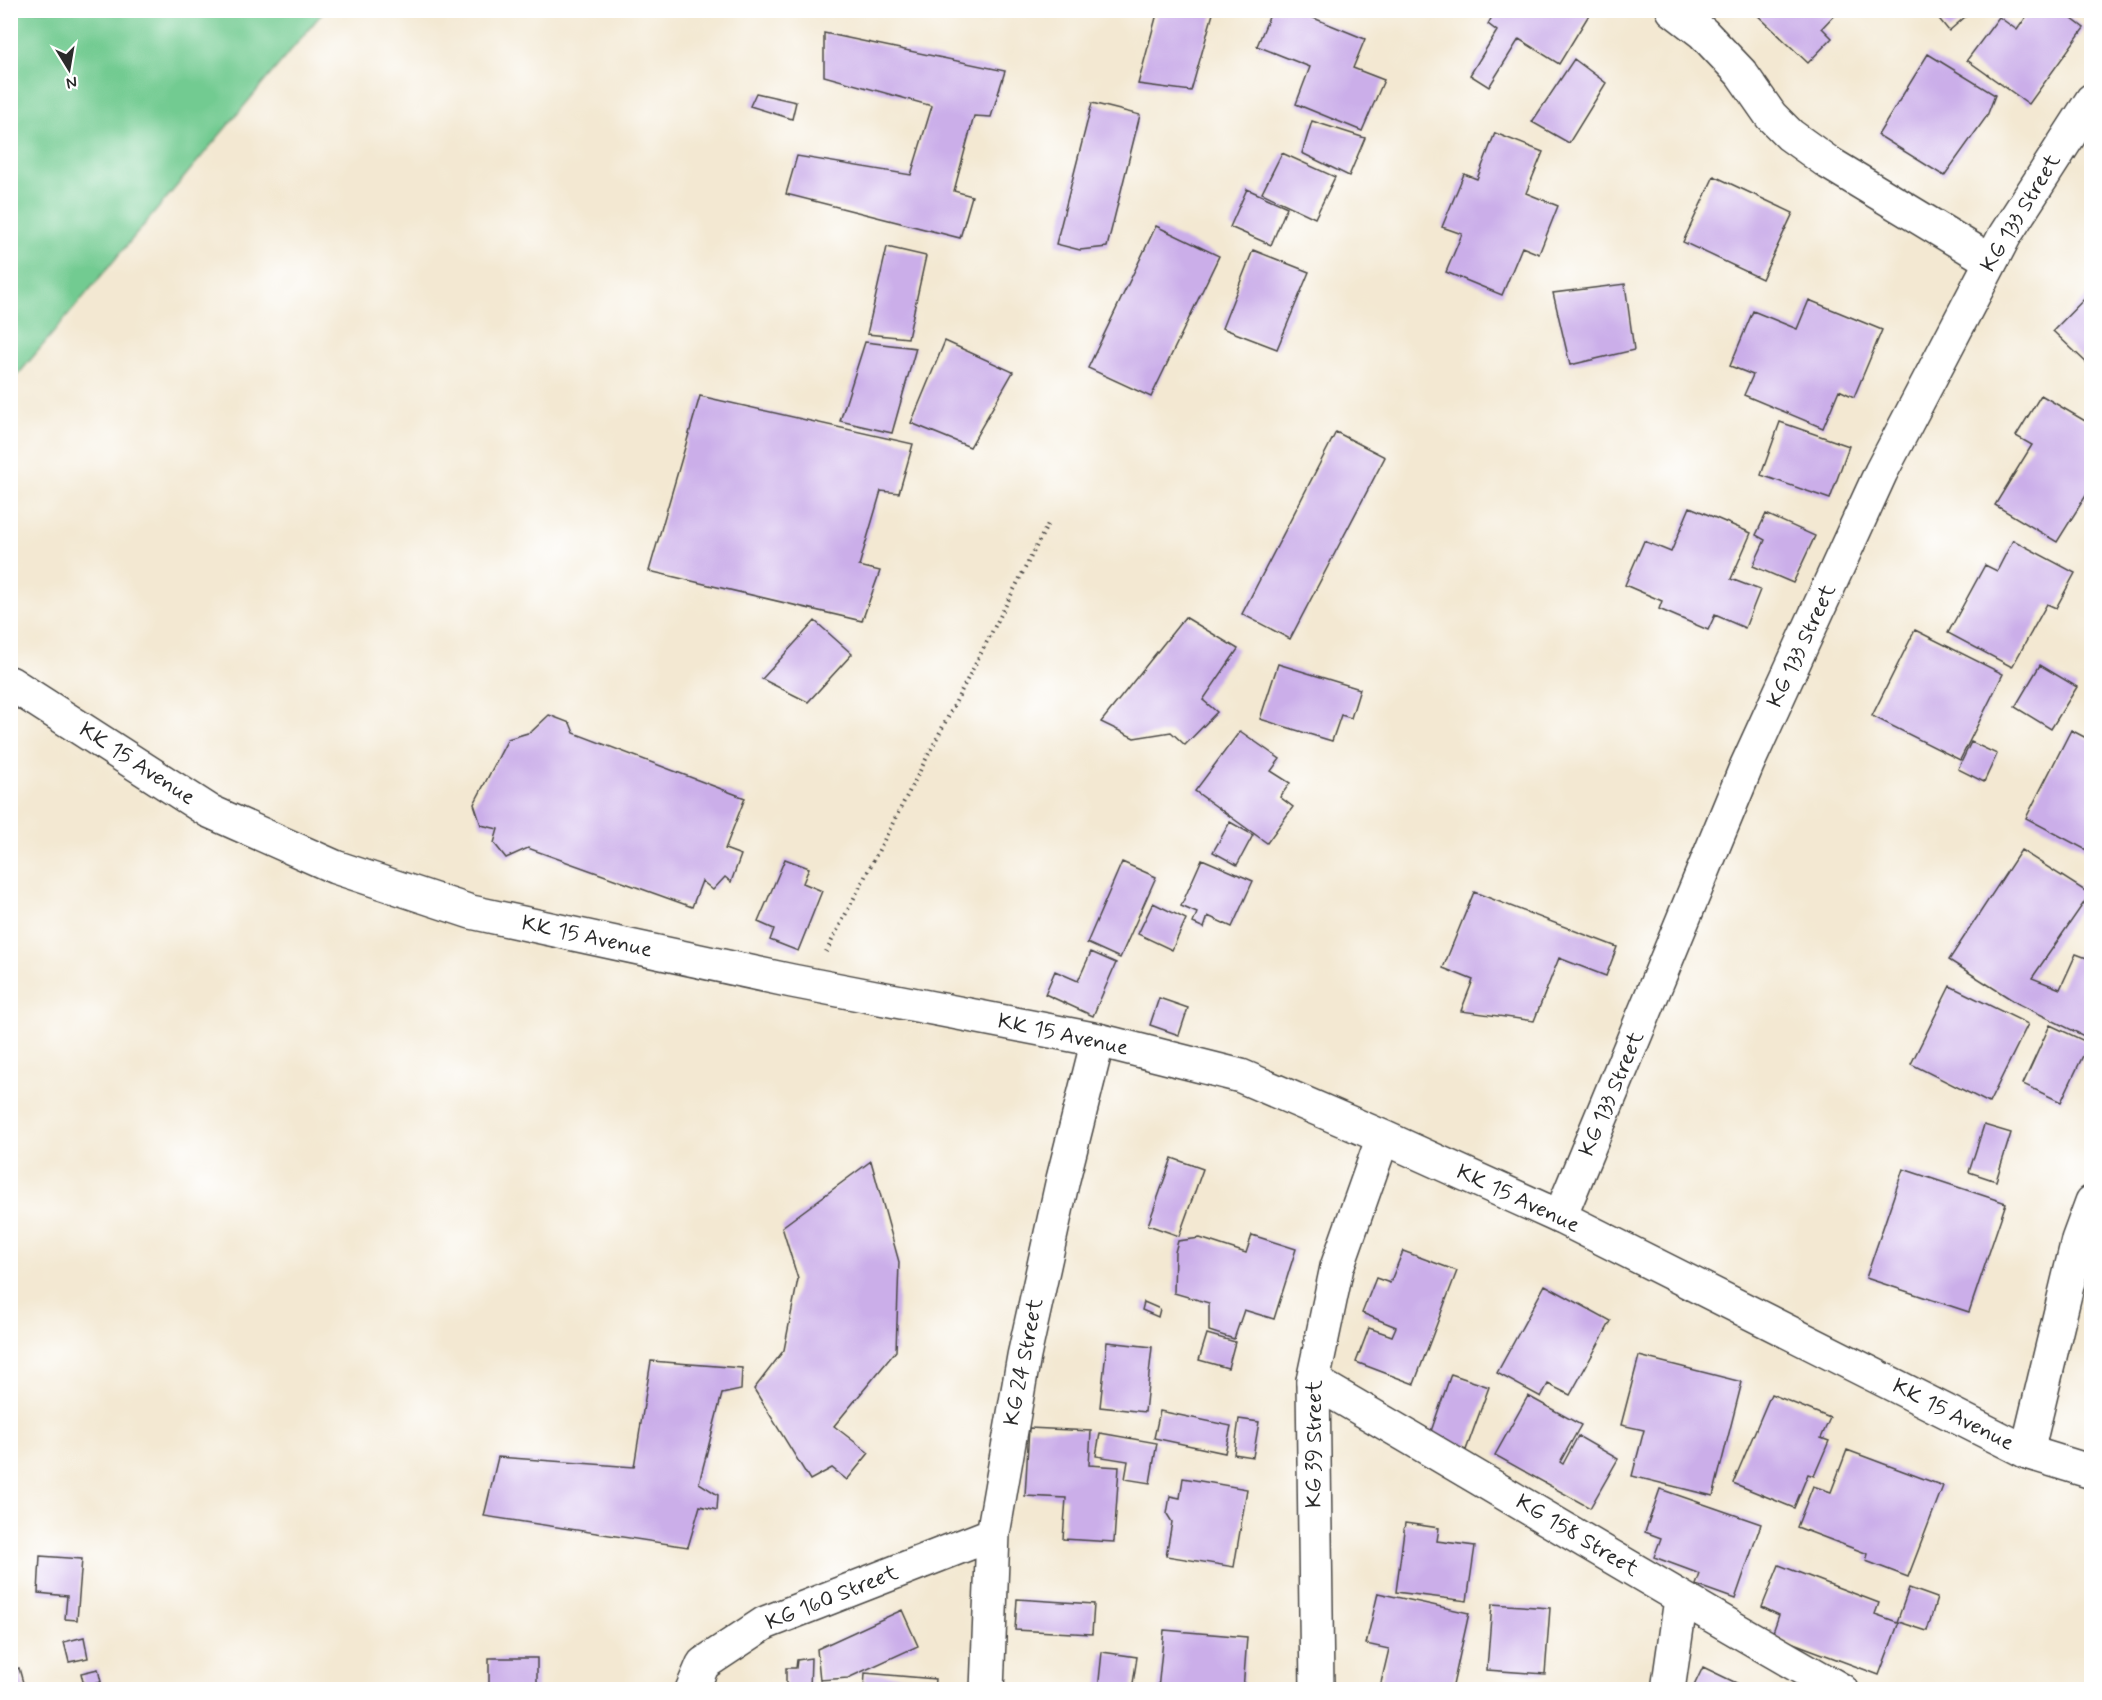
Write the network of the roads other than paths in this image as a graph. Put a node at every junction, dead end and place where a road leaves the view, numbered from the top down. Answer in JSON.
{"nodes":[{"id":1,"x":1673,"y":10,"type":"edge"},
{"id":2,"x":2091,"y":100,"type":"edge"},
{"id":3,"x":1991,"y":261,"type":"junction"},
{"id":4,"x":10,"y":683,"type":"edge"},
{"id":5,"x":1098,"y":1040,"type":"junction"},
{"id":6,"x":1383,"y":1137,"type":"junction"},
{"id":7,"x":2091,"y":1202,"type":"edge"},
{"id":8,"x":1560,"y":1217,"type":"junction"},
{"id":9,"x":1312,"y":1381,"type":"junction"},
{"id":10,"x":2027,"y":1452,"type":"junction"},
{"id":11,"x":2091,"y":1472,"type":"edge"},
{"id":12,"x":993,"y":1534,"type":"junction"},
{"id":13,"x":1682,"y":1599,"type":"junction"},
{"id":14,"x":692,"y":1689,"type":"edge"},
{"id":15,"x":987,"y":1689,"type":"edge"},
{"id":16,"x":1317,"y":1689,"type":"edge"},
{"id":17,"x":1668,"y":1689,"type":"edge"},
{"id":18,"x":1841,"y":1689,"type":"edge"}],
"edges":[{"from":1,"to":3,"type":"street"},
{"from":2,"to":3,"type":"street","name":"KG 133 Street"},
{"from":3,"to":8,"type":"street","name":"KG 133 Street"},
{"from":4,"to":5,"type":"street","name":"KK 15 Avenue"},
{"from":5,"to":6,"type":"street","name":"KK 15 Avenue"},
{"from":5,"to":12,"type":"street","name":"KG 24 Street"},
{"from":6,"to":8,"type":"street","name":"KK 15 Avenue"},
{"from":6,"to":9,"type":"street","name":"KG 39 Street"},
{"from":7,"to":10,"type":"street"},
{"from":8,"to":10,"type":"street","name":"KK 15 Avenue"},
{"from":9,"to":13,"type":"street","name":"KG 158 Street"},
{"from":9,"to":16,"type":"street","name":"KG 39 Street"},
{"from":10,"to":11,"type":"street","name":"KK 15 Avenue"},
{"from":12,"to":14,"type":"street","name":"KG 160 Street"},
{"from":12,"to":15,"type":"street","name":"KG 24 Street"},
{"from":13,"to":17,"type":"street"},
{"from":13,"to":18,"type":"street","name":"KG 158 Street"}]}
